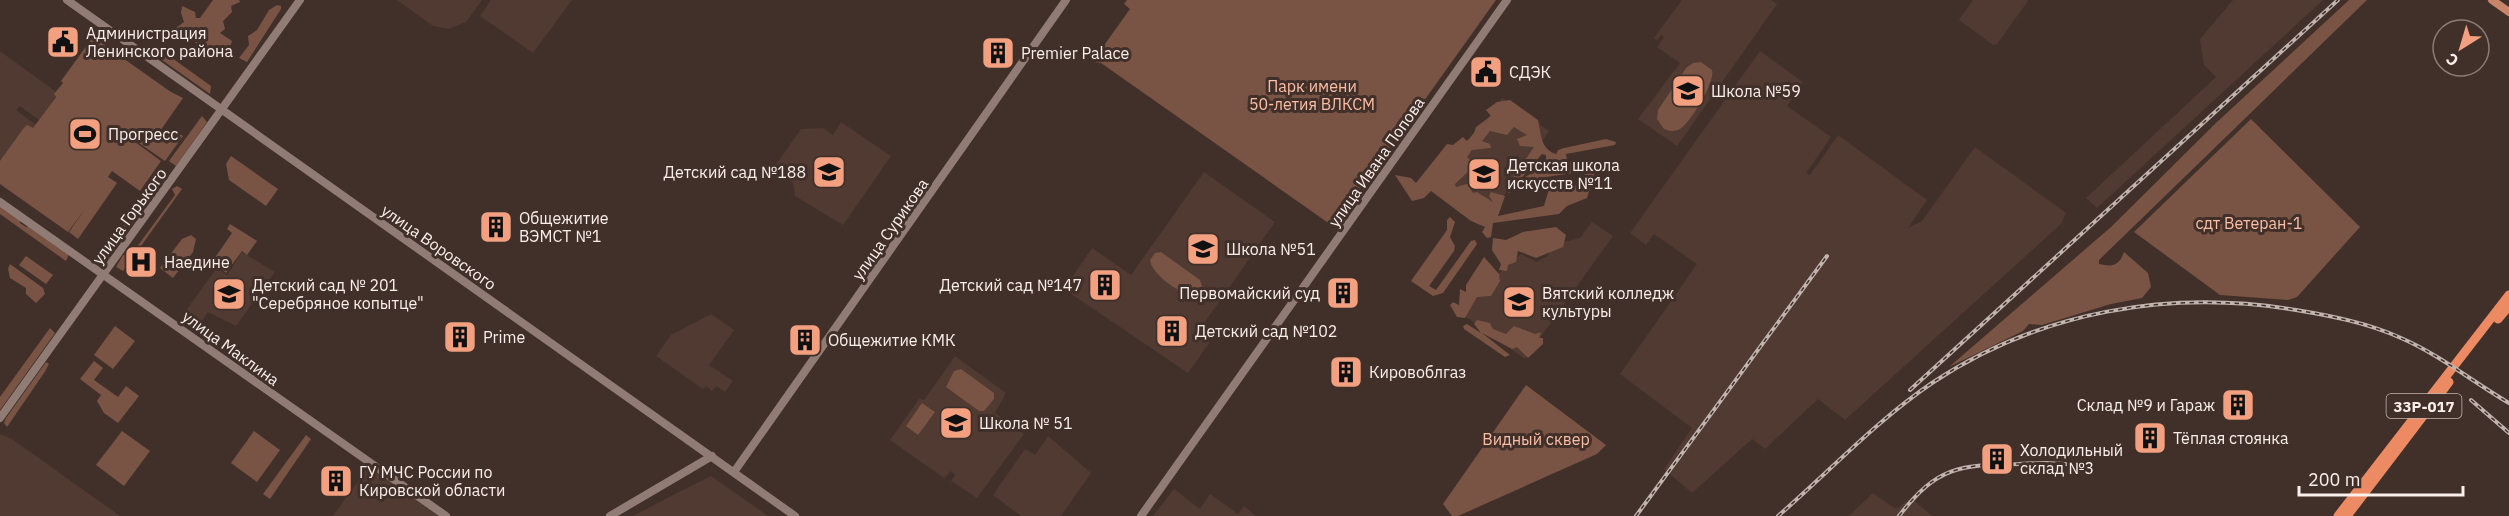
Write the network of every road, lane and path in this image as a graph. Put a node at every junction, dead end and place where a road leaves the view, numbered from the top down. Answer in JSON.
{"nodes":[{"id":1,"x":67,"y":0,"type":"edge"},
{"id":2,"x":300,"y":0,"type":"edge"},
{"id":3,"x":1066,"y":0,"type":"edge"},
{"id":4,"x":1507,"y":0,"type":"edge"},
{"id":5,"x":2492,"y":0,"type":"edge"},
{"id":6,"x":2509,"y":12,"type":"edge"},
{"id":7,"x":222,"y":111,"type":"junction"},
{"id":8,"x":0,"y":202,"type":"edge"},
{"id":9,"x":103,"y":273,"type":"junction"},
{"id":10,"x":2509,"y":296,"type":"edge"},
{"id":11,"x":2509,"y":306,"type":"edge"},
{"id":12,"x":0,"y":418,"type":"edge"},
{"id":13,"x":2404,"y":437,"type":"junction"},
{"id":14,"x":712,"y":456,"type":"junction"},
{"id":15,"x":734,"y":472,"type":"junction"},
{"id":16,"x":2374,"y":475,"type":"junction"},
{"id":17,"x":446,"y":516,"type":"edge"},
{"id":18,"x":610,"y":516,"type":"edge"},
{"id":19,"x":795,"y":516,"type":"edge"},
{"id":20,"x":1140,"y":516,"type":"edge"},
{"id":21,"x":2338,"y":516,"type":"edge"},
{"id":22,"x":2347,"y":516,"type":"edge"}],
"edges":[{"from":1,"to":7,"type":"street","name":"улица Воровского"},
{"from":2,"to":7,"type":"street","name":"улица Горького"},
{"from":3,"to":15,"type":"street","name":"улица Сурикова"},
{"from":4,"to":20,"type":"street","name":"улица Ивана Попова"},
{"from":5,"to":6,"type":"main road"},
{"from":7,"to":9,"type":"street","name":"улица Горького"},
{"from":7,"to":14,"type":"street","name":"улица Воровского"},
{"from":8,"to":9,"type":"street","name":"улица Маклина"},
{"from":9,"to":12,"type":"street","name":"улица Горького"},
{"from":9,"to":17,"type":"street","name":"улица Маклина"},
{"from":10,"to":13,"type":"highway","number":"33Р-017"},
{"from":11,"to":13,"type":"highway","number":"33Р-017"},
{"from":13,"to":16,"type":"highway","number":"33Р-017"},
{"from":14,"to":15,"type":"street","name":"улица Воровского"},
{"from":14,"to":18,"type":"street"},
{"from":15,"to":19,"type":"street","name":"улица Воровского"},
{"from":16,"to":21,"type":"highway","number":"33Р-017"},
{"from":16,"to":22,"type":"highway","number":"33Р-017"}]}
